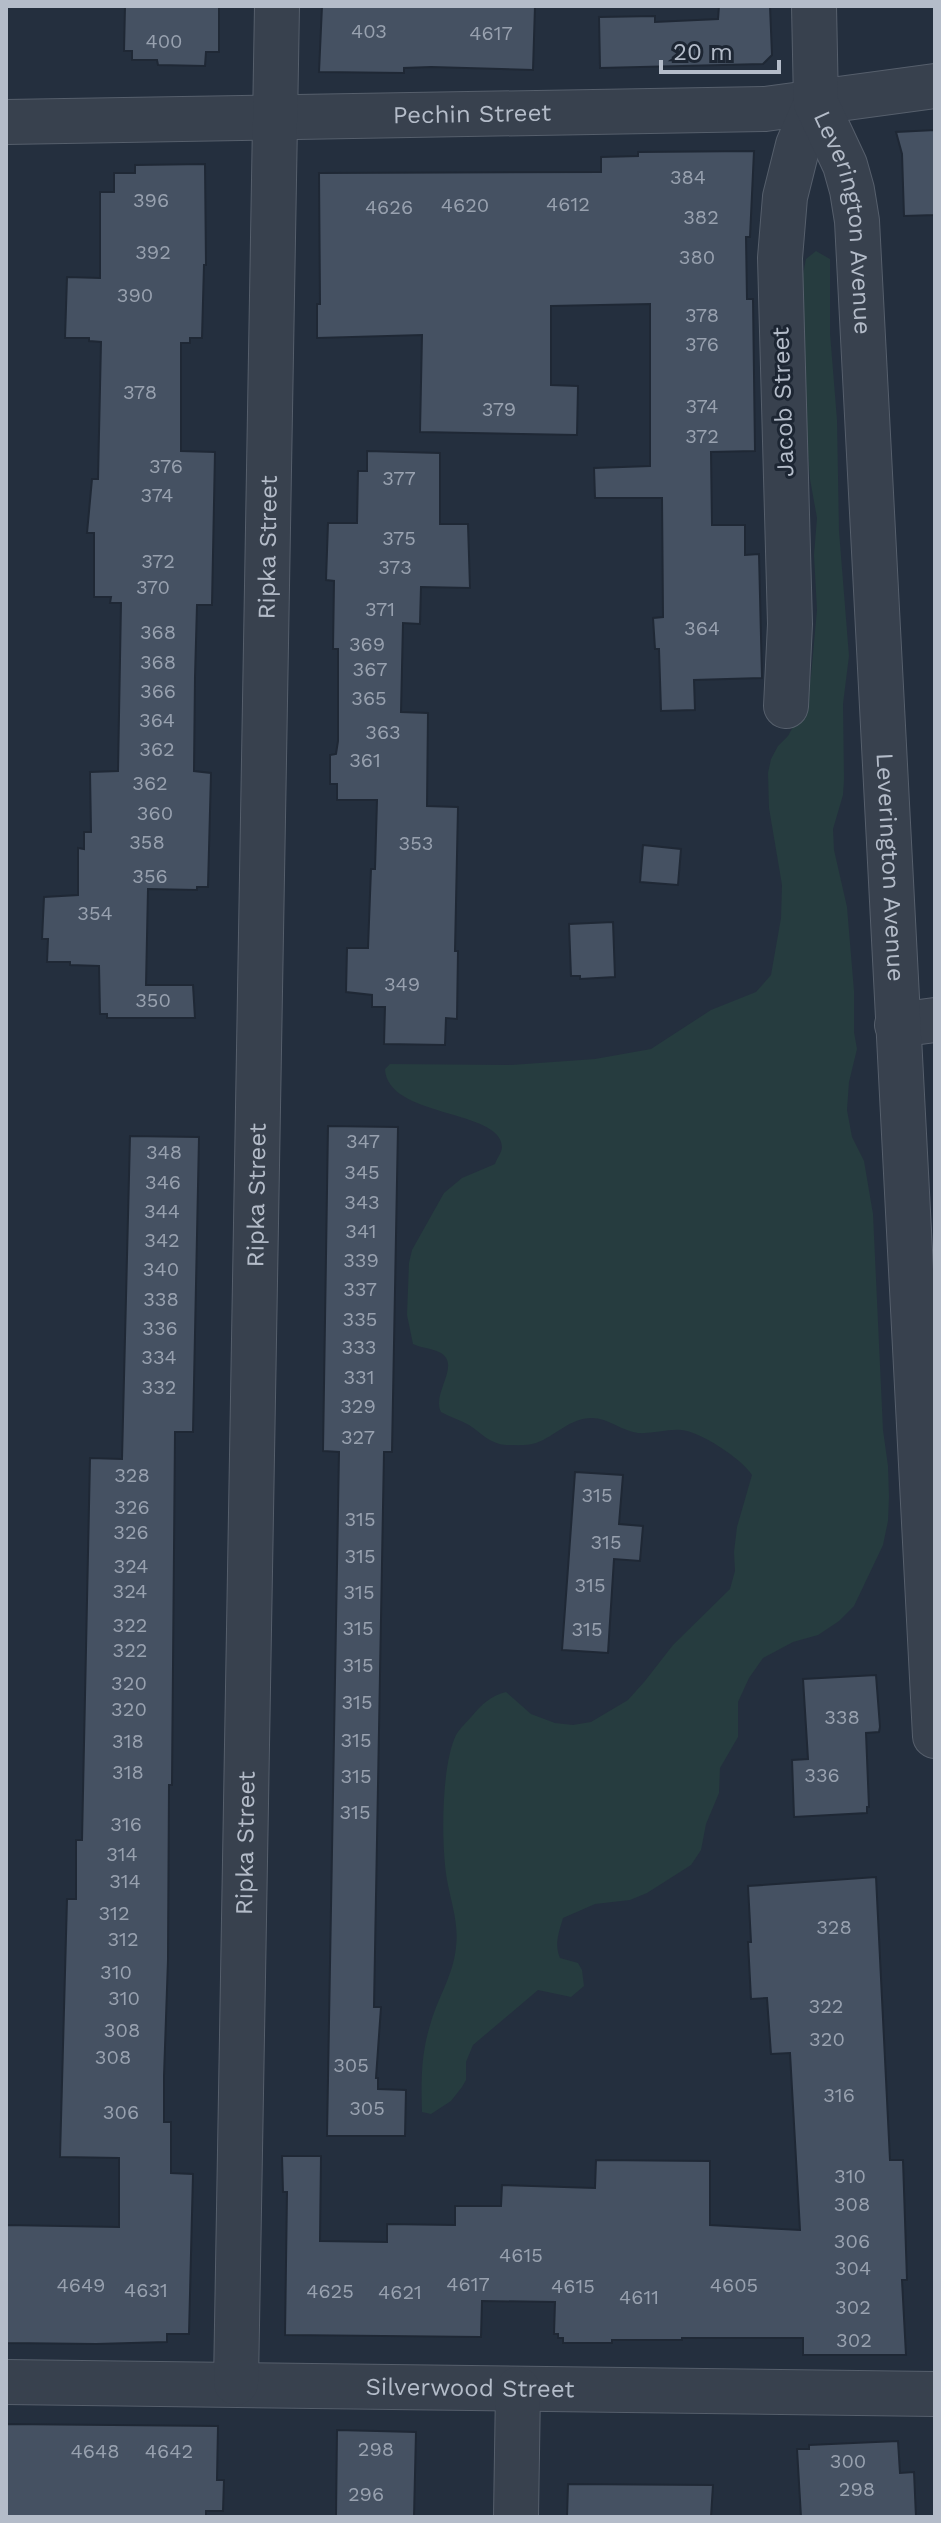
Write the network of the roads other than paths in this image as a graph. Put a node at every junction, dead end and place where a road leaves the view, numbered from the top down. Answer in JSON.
{"nodes":[{"id":1,"x":277,"y":6,"type":"edge"},
{"id":2,"x":814,"y":6,"type":"edge"},
{"id":3,"x":935,"y":86,"type":"edge"},
{"id":4,"x":816,"y":103,"type":"junction"},
{"id":5,"x":275,"y":116,"type":"junction"},
{"id":6,"x":6,"y":122,"type":"edge"},
{"id":7,"x":786,"y":706,"type":"dead end"},
{"id":8,"x":916,"y":1023,"type":"edge"},
{"id":9,"x":934,"y":1715,"type":"edge"},
{"id":10,"x":6,"y":2382,"type":"edge"},
{"id":11,"x":236,"y":2383,"type":"junction"},
{"id":12,"x":518,"y":2389,"type":"junction"},
{"id":13,"x":935,"y":2394,"type":"edge"},
{"id":14,"x":516,"y":2517,"type":"edge"}],
"edges":[{"from":1,"to":5,"type":"street","name":"Ripka Street"},
{"from":2,"to":4,"type":"street","name":"Leverington Avenue"},
{"from":3,"to":4,"type":"street","name":"Pechin Street"},
{"from":4,"to":5,"type":"street","name":"Pechin Street"},
{"from":4,"to":7,"type":"street","name":"Jacob Street"},
{"from":4,"to":8,"type":"street","name":"Leverington Avenue"},
{"from":5,"to":6,"type":"street","name":"Pechin Street"},
{"from":5,"to":11,"type":"street","name":"Ripka Street"},
{"from":8,"to":9,"type":"street","name":"Leverington Avenue"},
{"from":10,"to":11,"type":"street","name":"Silverwood Street"},
{"from":11,"to":12,"type":"street","name":"Silverwood Street"},
{"from":12,"to":13,"type":"street","name":"Silverwood Street"},
{"from":12,"to":14,"type":"street"}]}
